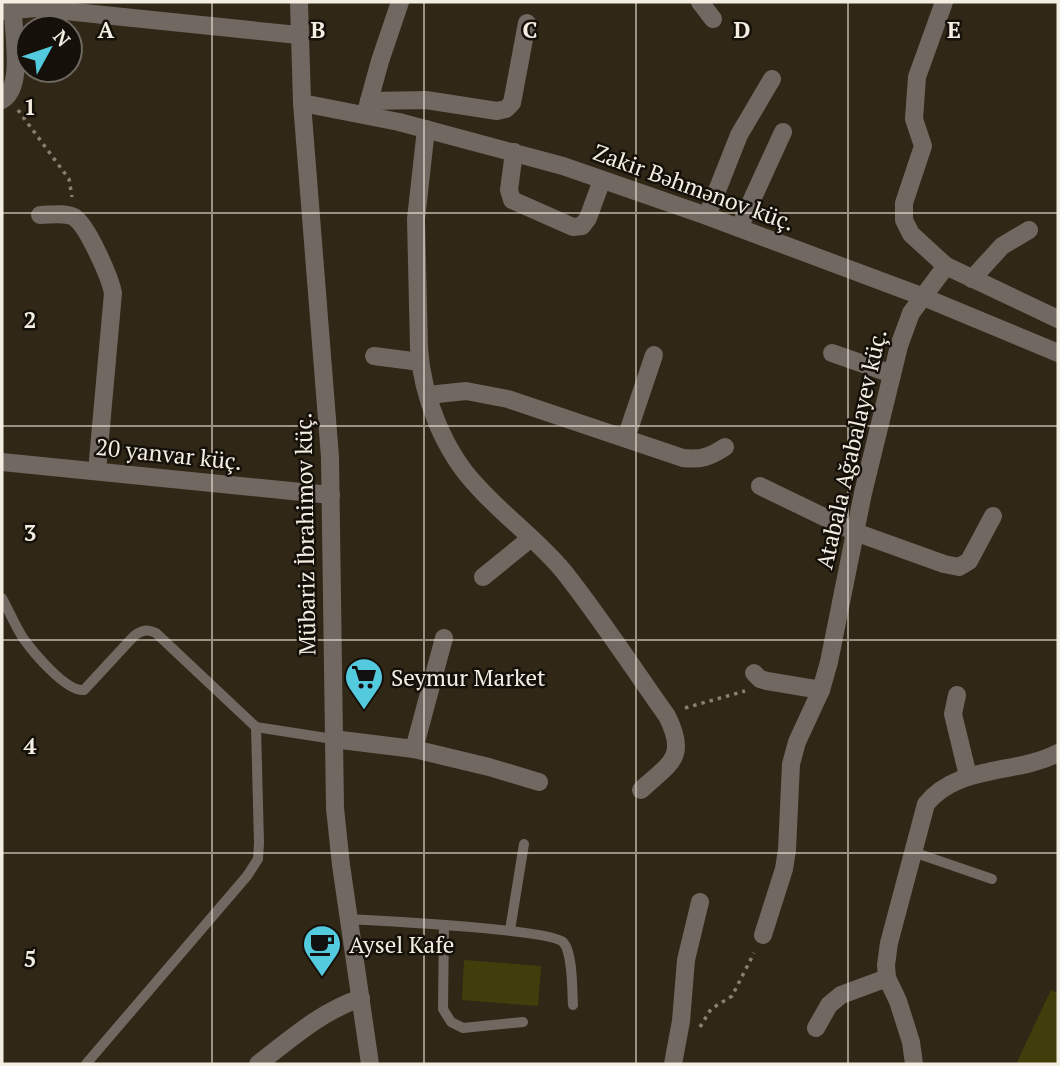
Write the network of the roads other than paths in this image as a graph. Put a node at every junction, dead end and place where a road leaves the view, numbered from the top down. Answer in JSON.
{"nodes":[{"id":1,"x":299,"y":2,"type":"edge"},
{"id":2,"x":400,"y":2,"type":"edge"},
{"id":3,"x":700,"y":2,"type":"edge"},
{"id":4,"x":944,"y":2,"type":"edge"},
{"id":5,"x":9,"y":8,"type":"edge"},
{"id":6,"x":713,"y":19,"type":"dead end"},
{"id":7,"x":527,"y":23,"type":"dead end"},
{"id":8,"x":299,"y":35,"type":"junction"},
{"id":9,"x":772,"y":79,"type":"dead end"},
{"id":10,"x":5,"y":98,"type":"edge"},
{"id":11,"x":302,"y":103,"type":"junction"},
{"id":12,"x":368,"y":108,"type":"junction"},
{"id":13,"x":426,"y":129,"type":"junction"},
{"id":14,"x":783,"y":132,"type":"dead end"},
{"id":15,"x":514,"y":152,"type":"junction"},
{"id":16,"x":602,"y":180,"type":"junction"},
{"id":17,"x":40,"y":215,"type":"dead end"},
{"id":18,"x":707,"y":216,"type":"junction"},
{"id":19,"x":739,"y":229,"type":"junction"},
{"id":20,"x":1029,"y":230,"type":"dead end"},
{"id":21,"x":946,"y":266,"type":"junction"},
{"id":22,"x":972,"y":279,"type":"junction"},
{"id":23,"x":921,"y":296,"type":"junction"},
{"id":24,"x":1058,"y":319,"type":"edge"},
{"id":25,"x":832,"y":353,"type":"dead end"},
{"id":26,"x":1058,"y":353,"type":"edge"},
{"id":27,"x":654,"y":355,"type":"dead end"},
{"id":28,"x":373,"y":356,"type":"dead end"},
{"id":29,"x":420,"y":362,"type":"junction"},
{"id":30,"x":892,"y":374,"type":"junction"},
{"id":31,"x":428,"y":395,"type":"junction"},
{"id":32,"x":626,"y":438,"type":"junction"},
{"id":33,"x":725,"y":447,"type":"dead end"},
{"id":34,"x":2,"y":462,"type":"edge"},
{"id":35,"x":97,"y":471,"type":"junction"},
{"id":36,"x":760,"y":486,"type":"dead end"},
{"id":37,"x":331,"y":495,"type":"junction"},
{"id":38,"x":993,"y":516,"type":"dead end"},
{"id":39,"x":855,"y":532,"type":"junction"},
{"id":40,"x":531,"y":538,"type":"junction"},
{"id":41,"x":483,"y":577,"type":"dead end"},
{"id":42,"x":2,"y":598,"type":"edge"},
{"id":43,"x":443,"y":638,"type":"dead end"},
{"id":44,"x":757,"y":676,"type":"road end"},
{"id":45,"x":821,"y":690,"type":"junction"},
{"id":46,"x":957,"y":695,"type":"dead end"},
{"id":47,"x":256,"y":727,"type":"junction"},
{"id":48,"x":333,"y":738,"type":"junction"},
{"id":49,"x":414,"y":749,"type":"junction"},
{"id":50,"x":1058,"y":753,"type":"edge"},
{"id":51,"x":968,"y":776,"type":"junction"},
{"id":52,"x":539,"y":782,"type":"dead end"},
{"id":53,"x":641,"y":790,"type":"dead end"},
{"id":54,"x":524,"y":844,"type":"dead end"},
{"id":55,"x":913,"y":852,"type":"junction"},
{"id":56,"x":992,"y":879,"type":"dead end"},
{"id":57,"x":700,"y":902,"type":"dead end"},
{"id":58,"x":348,"y":919,"type":"junction"},
{"id":59,"x":444,"y":926,"type":"junction"},
{"id":60,"x":510,"y":930,"type":"junction"},
{"id":61,"x":763,"y":935,"type":"road end"},
{"id":62,"x":887,"y":978,"type":"junction"},
{"id":63,"x":361,"y":998,"type":"junction"},
{"id":64,"x":573,"y":1005,"type":"dead end"},
{"id":65,"x":523,"y":1023,"type":"dead end"},
{"id":66,"x":816,"y":1028,"type":"dead end"},
{"id":67,"x":675,"y":1056,"type":"edge"},
{"id":68,"x":86,"y":1064,"type":"edge"},
{"id":69,"x":258,"y":1064,"type":"edge"},
{"id":70,"x":370,"y":1064,"type":"edge"},
{"id":71,"x":914,"y":1064,"type":"edge"}],
"edges":[{"from":1,"to":8,"type":"street","name":"Mübariz İbrahimov küç."},
{"from":2,"to":12,"type":"street"},
{"from":3,"to":6,"type":"street"},
{"from":4,"to":21,"type":"street"},
{"from":5,"to":8,"type":"street"},
{"from":5,"to":10,"type":"street"},
{"from":7,"to":12,"type":"street"},
{"from":8,"to":11,"type":"street","name":"Mübariz İbrahimov küç."},
{"from":9,"to":18,"type":"street"},
{"from":11,"to":12,"type":"street","name":"Zakir Bəhmənov küç."},
{"from":11,"to":37,"type":"street","name":"Mübariz İbrahimov küç."},
{"from":12,"to":13,"type":"street","name":"Zakir Bəhmənov küç."},
{"from":13,"to":15,"type":"street","name":"Zakir Bəhmənov küç."},
{"from":13,"to":29,"type":"street"},
{"from":14,"to":19,"type":"street"},
{"from":15,"to":16,"type":"street","name":"Zakir Bəhmənov küç."},
{"from":15,"to":16,"type":"street"},
{"from":16,"to":18,"type":"street","name":"Zakir Bəhmənov küç."},
{"from":17,"to":35,"type":"street"},
{"from":18,"to":19,"type":"street","name":"Zakir Bəhmənov küç."},
{"from":19,"to":23,"type":"street","name":"Zakir Bəhmənov küç."},
{"from":20,"to":22,"type":"street"},
{"from":21,"to":22,"type":"street"},
{"from":21,"to":23,"type":"street","name":"Atabala Ağabalayev küç."},
{"from":22,"to":24,"type":"street"},
{"from":23,"to":26,"type":"street","name":"Zakir Bəhmənov küç."},
{"from":23,"to":30,"type":"street","name":"Atabala Ağabalayev küç."},
{"from":25,"to":30,"type":"street"},
{"from":27,"to":32,"type":"street"},
{"from":28,"to":29,"type":"street"},
{"from":29,"to":31,"type":"street"},
{"from":30,"to":39,"type":"street","name":"Atabala Ağabalayev küç."},
{"from":31,"to":32,"type":"street"},
{"from":31,"to":40,"type":"street"},
{"from":32,"to":33,"type":"street"},
{"from":34,"to":35,"type":"street","name":"20 yanvar küç."},
{"from":35,"to":37,"type":"street","name":"20 yanvar küç."},
{"from":36,"to":39,"type":"street"},
{"from":37,"to":48,"type":"street","name":"Mübariz İbrahimov küç."},
{"from":38,"to":39,"type":"street"},
{"from":39,"to":45,"type":"street","name":"Atabala Ağabalayev küç."},
{"from":40,"to":41,"type":"street"},
{"from":40,"to":53,"type":"street"},
{"from":42,"to":47,"type":"lane"},
{"from":43,"to":49,"type":"street"},
{"from":44,"to":45,"type":"street"},
{"from":45,"to":61,"type":"street","name":"Atabala Ağabalayev küç."},
{"from":46,"to":51,"type":"street"},
{"from":47,"to":48,"type":"lane"},
{"from":47,"to":68,"type":"lane"},
{"from":48,"to":49,"type":"street"},
{"from":48,"to":58,"type":"street","name":"Mübariz İbrahimov küç."},
{"from":49,"to":52,"type":"street"},
{"from":50,"to":51,"type":"street"},
{"from":51,"to":55,"type":"street"},
{"from":54,"to":60,"type":"lane"},
{"from":55,"to":56,"type":"lane"},
{"from":55,"to":62,"type":"street"},
{"from":57,"to":67,"type":"street"},
{"from":58,"to":59,"type":"lane"},
{"from":58,"to":63,"type":"street","name":"Mübariz İbrahimov küç."},
{"from":59,"to":60,"type":"lane"},
{"from":59,"to":65,"type":"lane"},
{"from":60,"to":64,"type":"lane"},
{"from":62,"to":66,"type":"street"},
{"from":62,"to":71,"type":"street"},
{"from":63,"to":69,"type":"street"},
{"from":63,"to":70,"type":"street","name":"Mübariz İbrahimov küç."}]}
